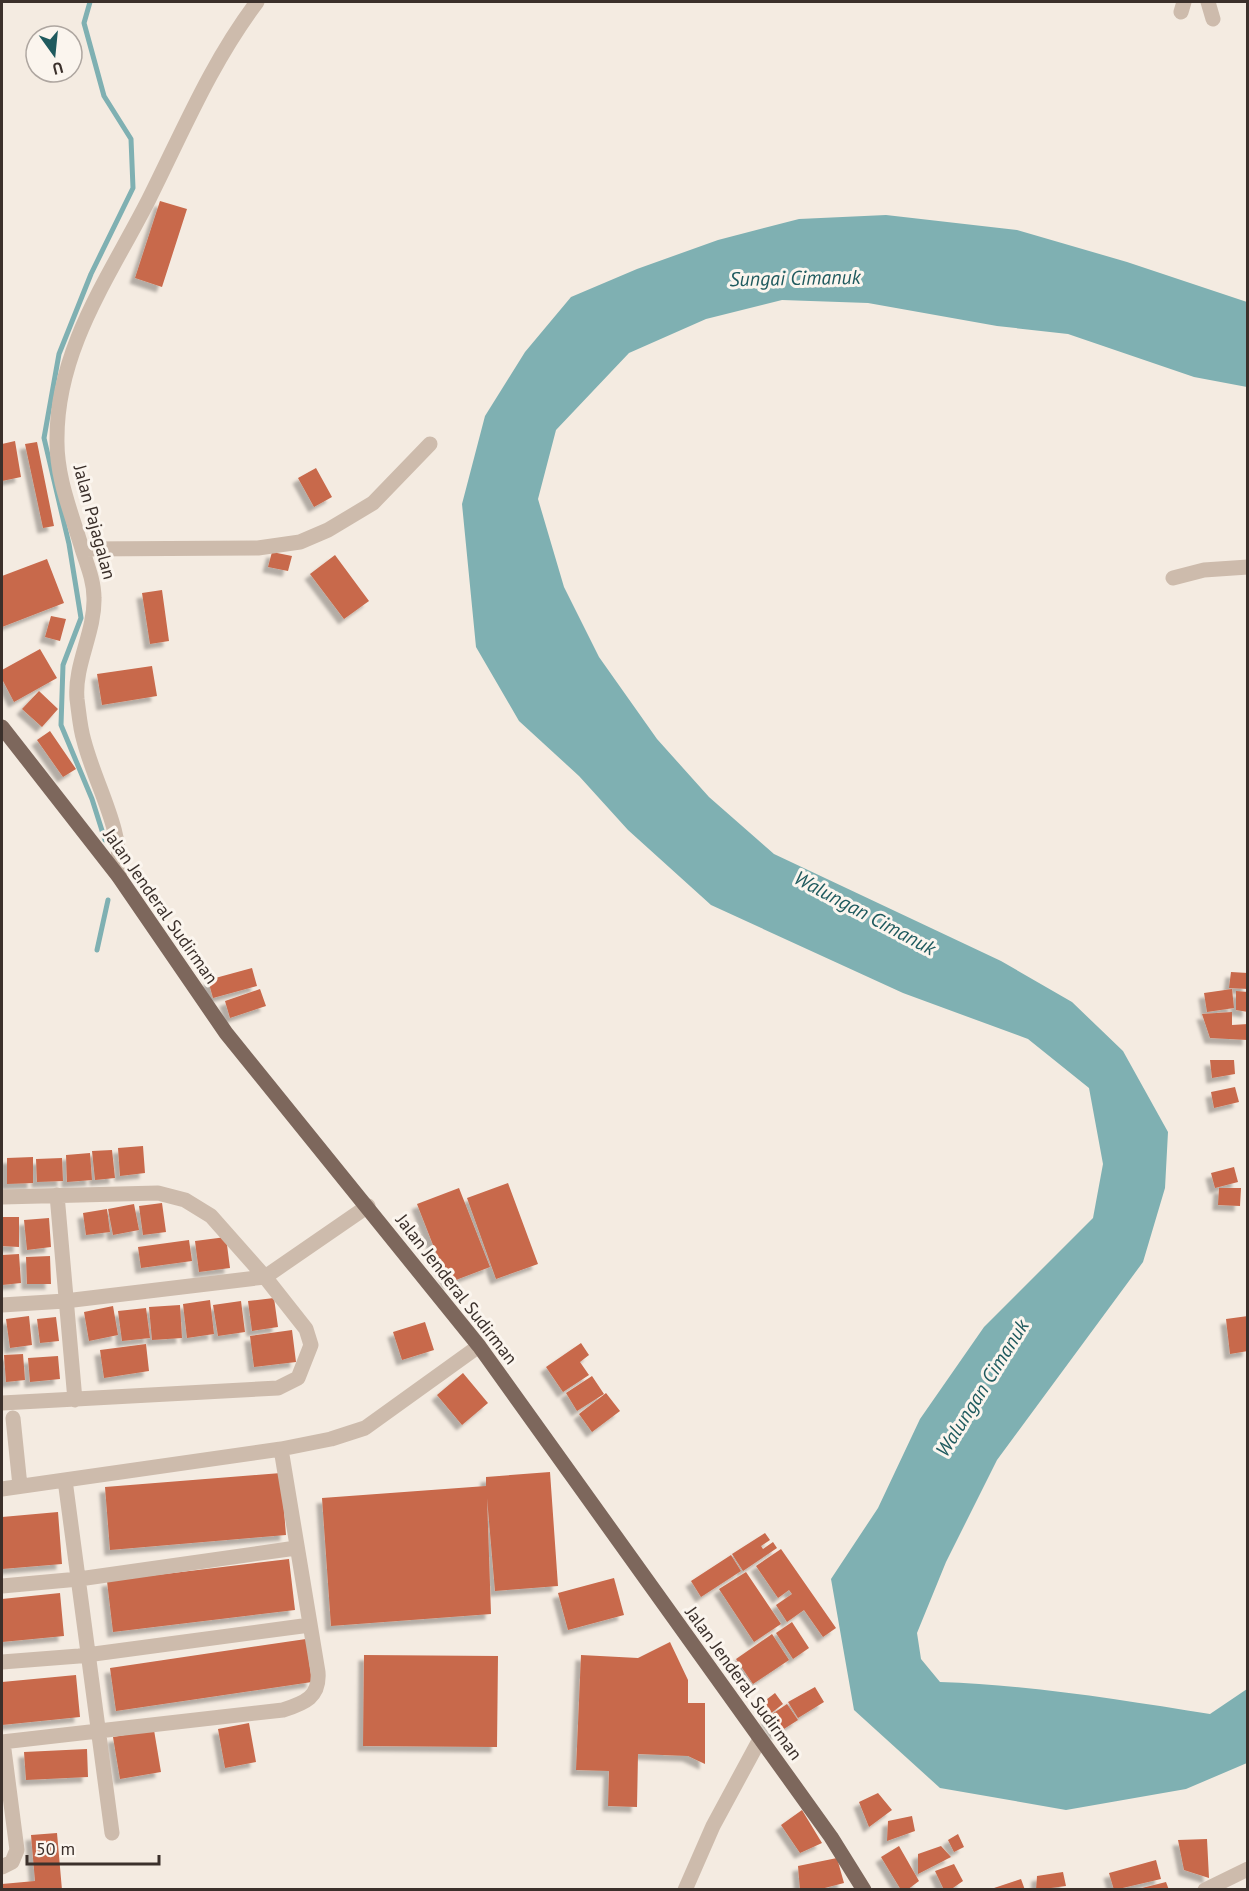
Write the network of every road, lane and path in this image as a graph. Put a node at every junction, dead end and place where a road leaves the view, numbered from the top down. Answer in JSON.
{"nodes":[{"id":1,"x":257,"y":2,"type":"edge"},
{"id":2,"x":1208,"y":2,"type":"edge"},
{"id":3,"x":1214,"y":19,"type":"dead end"},
{"id":4,"x":430,"y":444,"type":"dead end"},
{"id":5,"x":82,"y":549,"type":"junction"},
{"id":6,"x":1248,"y":567,"type":"edge"},
{"id":7,"x":1173,"y":578,"type":"dead end"},
{"id":8,"x":2,"y":727,"type":"edge"},
{"id":9,"x":119,"y":876,"type":"junction"},
{"id":10,"x":57,"y":1195,"type":"junction"},
{"id":11,"x":2,"y":1197,"type":"edge"},
{"id":12,"x":368,"y":1206,"type":"junction"},
{"id":13,"x":265,"y":1277,"type":"junction"},
{"id":14,"x":65,"y":1301,"type":"junction"},
{"id":15,"x":2,"y":1305,"type":"edge"},
{"id":16,"x":479,"y":1346,"type":"junction"},
{"id":17,"x":75,"y":1400,"type":"junction"},
{"id":18,"x":2,"y":1403,"type":"edge"},
{"id":19,"x":13,"y":1418,"type":"dead end"},
{"id":20,"x":281,"y":1449,"type":"junction"},
{"id":21,"x":65,"y":1480,"type":"junction"},
{"id":22,"x":20,"y":1486,"type":"junction"},
{"id":23,"x":2,"y":1489,"type":"edge"},
{"id":24,"x":296,"y":1548,"type":"junction"},
{"id":25,"x":79,"y":1579,"type":"junction"},
{"id":26,"x":2,"y":1586,"type":"edge"},
{"id":27,"x":310,"y":1625,"type":"junction"},
{"id":28,"x":88,"y":1655,"type":"junction"},
{"id":29,"x":2,"y":1662,"type":"edge"},
{"id":30,"x":99,"y":1732,"type":"junction"},
{"id":31,"x":760,"y":1739,"type":"junction"},
{"id":32,"x":2,"y":1742,"type":"edge"},
{"id":33,"x":112,"y":1833,"type":"dead end"},
{"id":34,"x":2,"y":1868,"type":"edge"},
{"id":35,"x":1248,"y":1869,"type":"edge"},
{"id":36,"x":685,"y":1890,"type":"edge"},
{"id":37,"x":864,"y":1890,"type":"edge"},
{"id":38,"x":1205,"y":1890,"type":"edge"}],
"edges":[{"from":1,"to":5,"type":"street","name":"Jalan Pajagalan"},
{"from":2,"to":3,"type":"street"},
{"from":4,"to":5,"type":"street"},
{"from":5,"to":9,"type":"street","name":"Jalan Pajagalan"},
{"from":6,"to":7,"type":"street"},
{"from":8,"to":9,"type":"main road","name":"Jalan Jenderal Sudirman"},
{"from":9,"to":12,"type":"main road","name":"Jalan Jenderal Sudirman"},
{"from":10,"to":11,"type":"street"},
{"from":10,"to":13,"type":"street"},
{"from":10,"to":14,"type":"street"},
{"from":12,"to":13,"type":"street"},
{"from":12,"to":16,"type":"main road","name":"Jalan Jenderal Sudirman"},
{"from":13,"to":14,"type":"street"},
{"from":13,"to":17,"type":"street"},
{"from":14,"to":15,"type":"street"},
{"from":14,"to":17,"type":"street"},
{"from":16,"to":20,"type":"street"},
{"from":16,"to":31,"type":"main road","name":"Jalan Jenderal Sudirman"},
{"from":17,"to":18,"type":"street"},
{"from":19,"to":22,"type":"street"},
{"from":20,"to":21,"type":"street"},
{"from":20,"to":24,"type":"street"},
{"from":21,"to":22,"type":"street"},
{"from":21,"to":25,"type":"street"},
{"from":22,"to":23,"type":"street"},
{"from":24,"to":25,"type":"street"},
{"from":24,"to":27,"type":"street"},
{"from":25,"to":26,"type":"street"},
{"from":25,"to":28,"type":"street"},
{"from":27,"to":28,"type":"street"},
{"from":27,"to":30,"type":"street"},
{"from":28,"to":29,"type":"street"},
{"from":28,"to":30,"type":"street"},
{"from":30,"to":32,"type":"street"},
{"from":30,"to":33,"type":"street"},
{"from":31,"to":36,"type":"street"},
{"from":31,"to":37,"type":"main road","name":"Jalan Jenderal Sudirman"},
{"from":32,"to":34,"type":"street"},
{"from":35,"to":38,"type":"street"}]}
